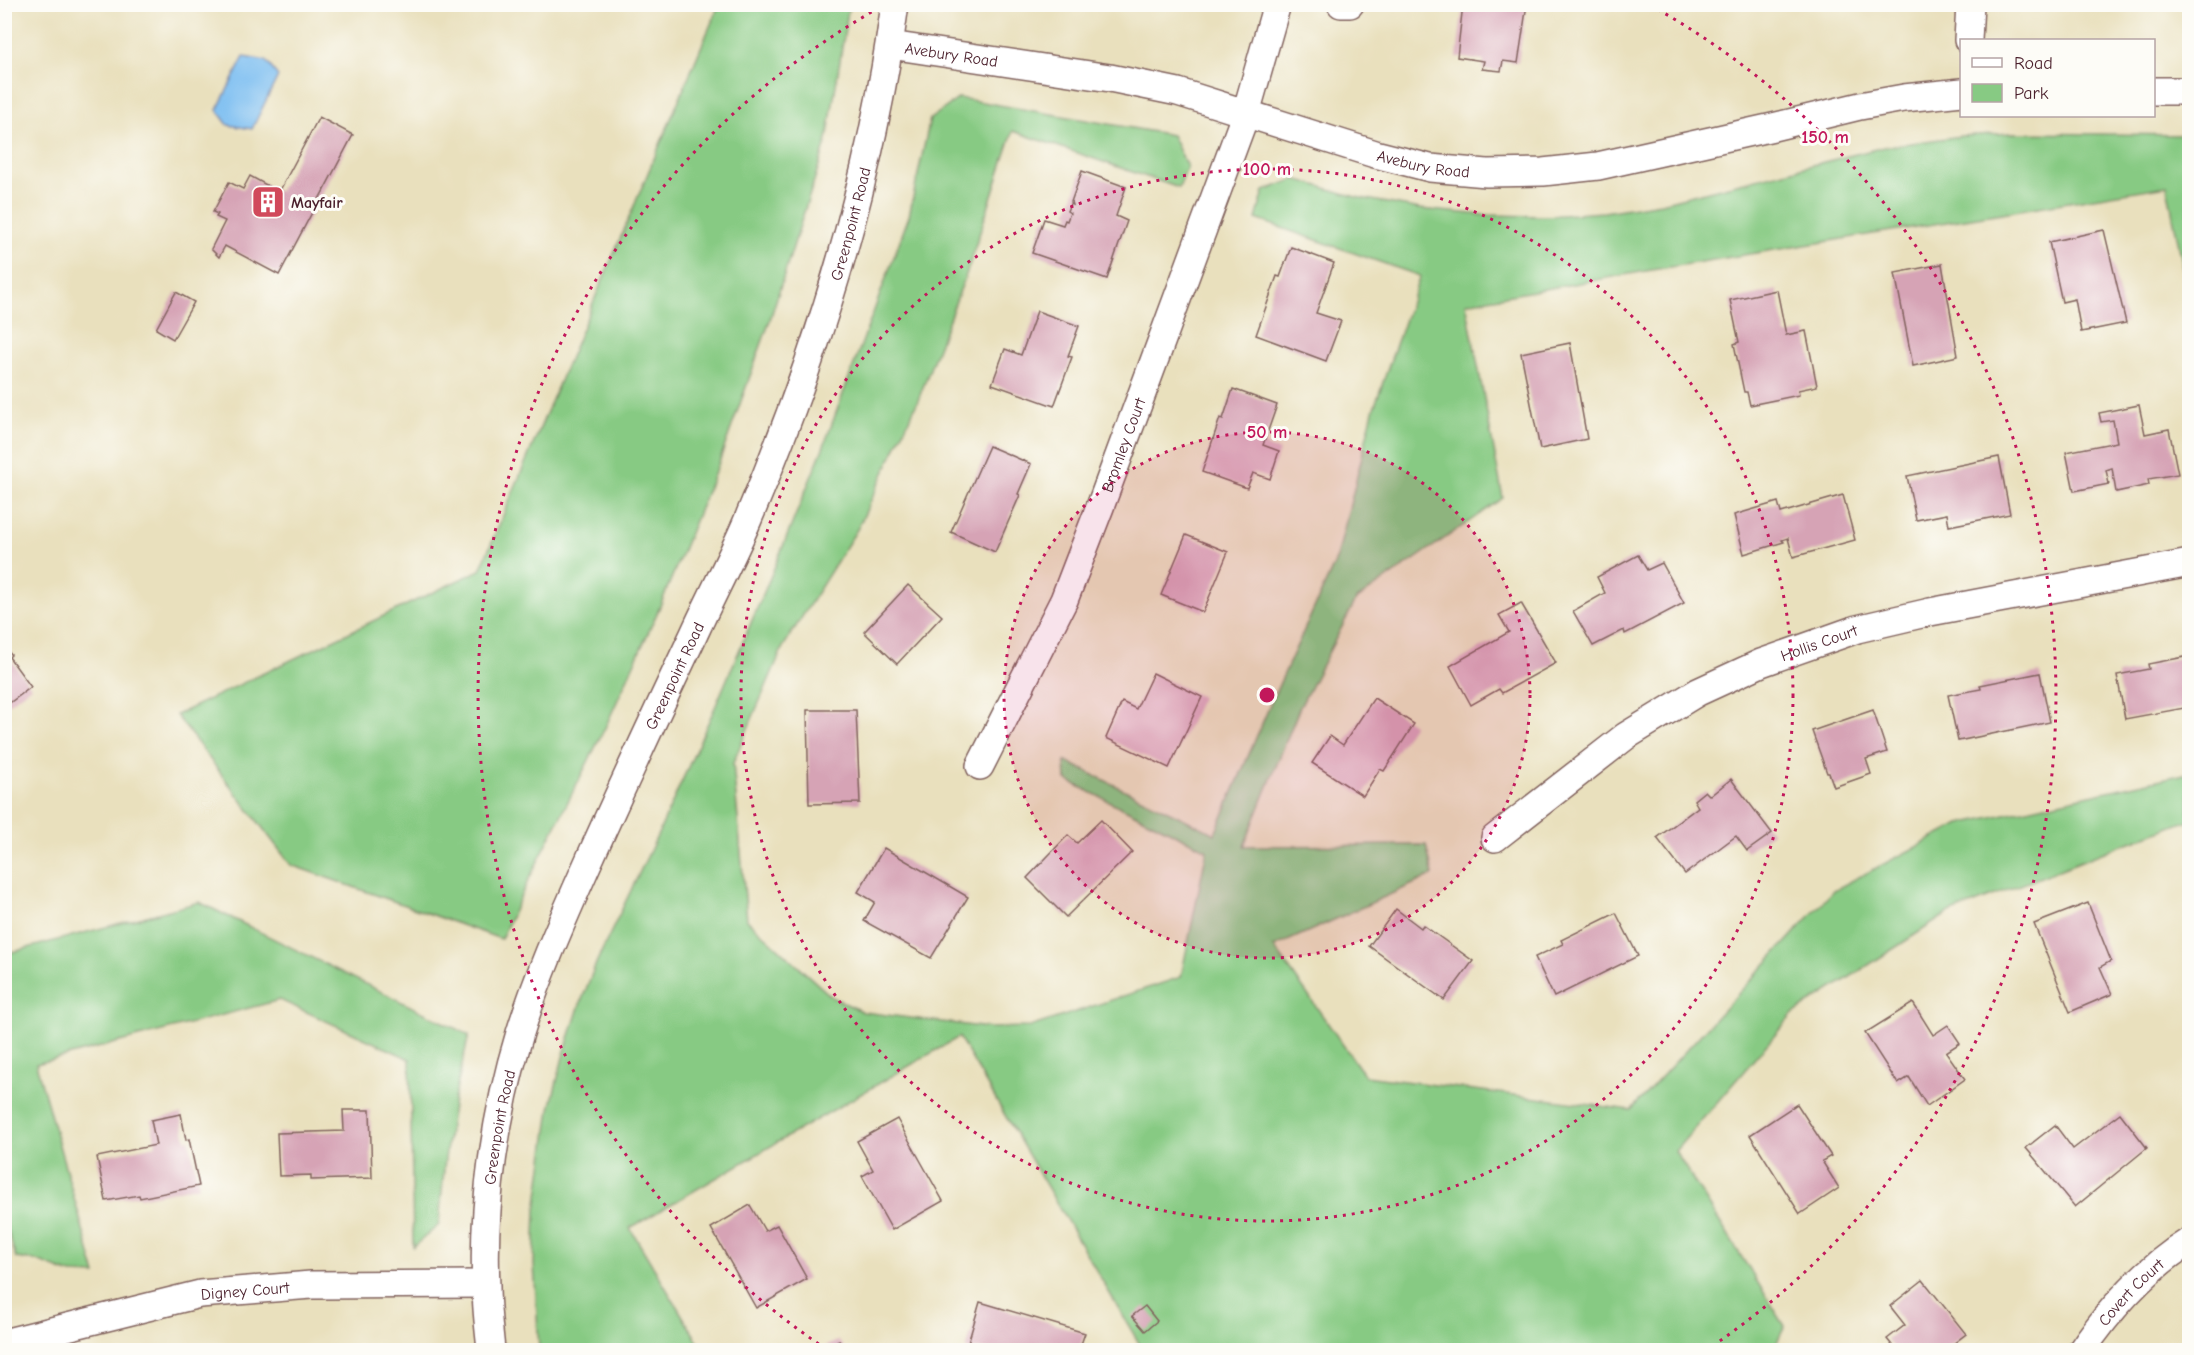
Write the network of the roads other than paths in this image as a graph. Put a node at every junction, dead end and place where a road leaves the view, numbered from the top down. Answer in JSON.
{"nodes":[{"id":1,"x":896,"y":4,"type":"edge"},
{"id":2,"x":1277,"y":4,"type":"edge"},
{"id":3,"x":1341,"y":4,"type":"edge"},
{"id":4,"x":1350,"y":4,"type":"edge"},
{"id":5,"x":1970,"y":4,"type":"edge"},
{"id":6,"x":1968,"y":39,"type":"edge"},
{"id":7,"x":890,"y":45,"type":"junction"},
{"id":8,"x":2155,"y":91,"type":"edge"},
{"id":9,"x":2190,"y":91,"type":"edge"},
{"id":10,"x":1960,"y":92,"type":"edge"},
{"id":11,"x":1245,"y":112,"type":"junction"},
{"id":12,"x":2190,"y":563,"type":"edge"},
{"id":13,"x":980,"y":766,"type":"dead end"},
{"id":14,"x":1495,"y":838,"type":"dead end"},
{"id":15,"x":2190,"y":1241,"type":"edge"},
{"id":16,"x":485,"y":1284,"type":"junction"},
{"id":17,"x":11,"y":1341,"type":"dead end"},
{"id":18,"x":490,"y":1350,"type":"edge"},
{"id":19,"x":2082,"y":1350,"type":"edge"}],
"edges":[{"from":1,"to":7,"type":"street","name":"Greenpoint Road"},
{"from":2,"to":11,"type":"street","name":"Bromley Court"},
{"from":3,"to":4,"type":"street"},
{"from":5,"to":6,"type":"street"},
{"from":7,"to":11,"type":"street","name":"Avebury Road"},
{"from":7,"to":16,"type":"street","name":"Greenpoint Road"},
{"from":8,"to":9,"type":"street"},
{"from":10,"to":11,"type":"street","name":"Avebury Road"},
{"from":11,"to":13,"type":"street","name":"Bromley Court"},
{"from":12,"to":14,"type":"street","name":"Hollis Court"},
{"from":15,"to":19,"type":"street","name":"Covert Court"},
{"from":16,"to":17,"type":"street","name":"Digney Court"},
{"from":16,"to":18,"type":"street","name":"Greenpoint Road"}]}
